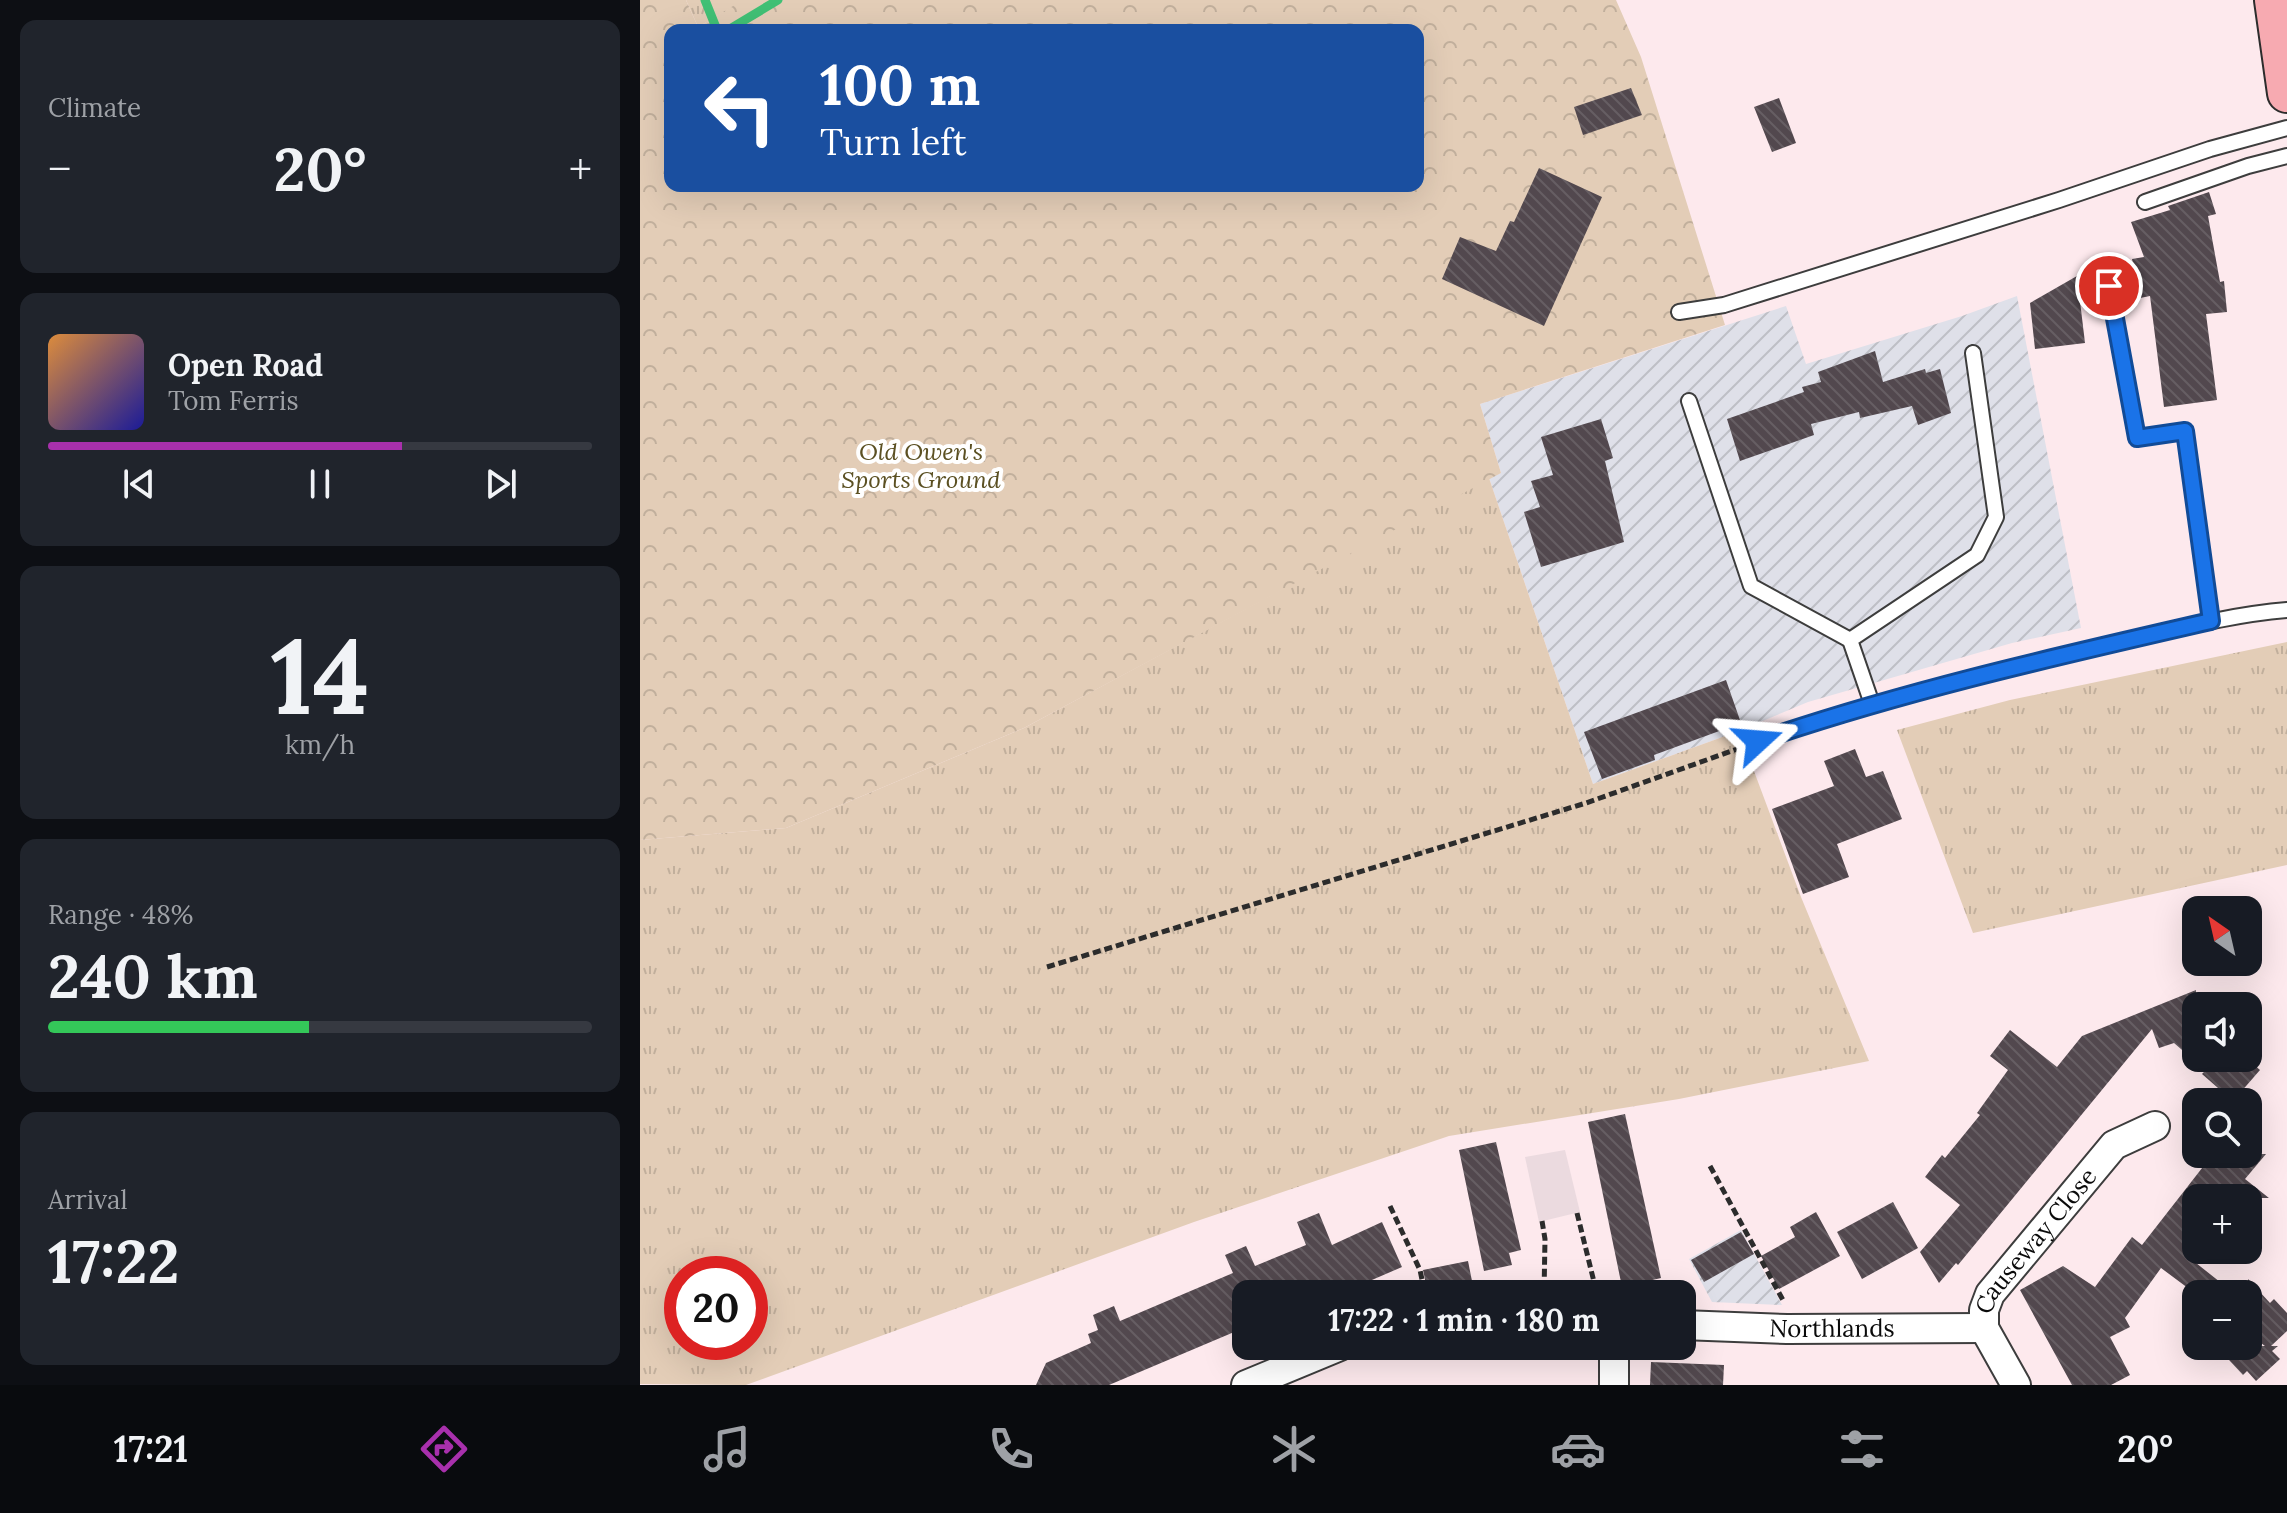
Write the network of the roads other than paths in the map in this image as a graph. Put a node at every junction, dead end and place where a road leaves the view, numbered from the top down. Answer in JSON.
{"nodes":[{"id":1,"x":2274,"y":0,"type":"edge"},
{"id":2,"x":2287,"y":93,"type":"edge"},
{"id":3,"x":2287,"y":128,"type":"edge"},
{"id":4,"x":2287,"y":156,"type":"edge"},
{"id":5,"x":2145,"y":202,"type":"dead end"},
{"id":6,"x":2109,"y":286,"type":"dead end"},
{"id":7,"x":1679,"y":312,"type":"dead end"},
{"id":8,"x":1973,"y":353,"type":"dead end"},
{"id":9,"x":1689,"y":401,"type":"dead end"},
{"id":10,"x":2287,"y":610,"type":"edge"},
{"id":11,"x":2211,"y":621,"type":"junction"},
{"id":12,"x":1850,"y":640,"type":"junction"},
{"id":13,"x":1872,"y":704,"type":"junction"},
{"id":14,"x":1758,"y":741,"type":"road end"},
{"id":15,"x":2155,"y":1126,"type":"dead end"},
{"id":16,"x":1696,"y":1326,"type":"edge"},
{"id":17,"x":1984,"y":1328,"type":"junction"},
{"id":18,"x":1306,"y":1360,"type":"edge"},
{"id":19,"x":1614,"y":1360,"type":"edge"},
{"id":20,"x":1246,"y":1385,"type":"edge"},
{"id":21,"x":1614,"y":1385,"type":"edge"},
{"id":22,"x":2016,"y":1385,"type":"edge"}],
"edges":[{"from":1,"to":2,"type":"main road"},
{"from":3,"to":7,"type":"lane"},
{"from":4,"to":5,"type":"lane"},
{"from":6,"to":11,"type":"lane"},
{"from":8,"to":12,"type":"lane"},
{"from":9,"to":12,"type":"lane"},
{"from":10,"to":11,"type":"lane"},
{"from":11,"to":13,"type":"lane"},
{"from":12,"to":13,"type":"lane"},
{"from":13,"to":14,"type":"lane"},
{"from":15,"to":17,"type":"street","name":"Causeway Close"},
{"from":16,"to":17,"type":"street","name":"Northlands"},
{"from":17,"to":22,"type":"street","name":"Causeway Close"},
{"from":18,"to":20,"type":"street"},
{"from":19,"to":21,"type":"street"}]}
